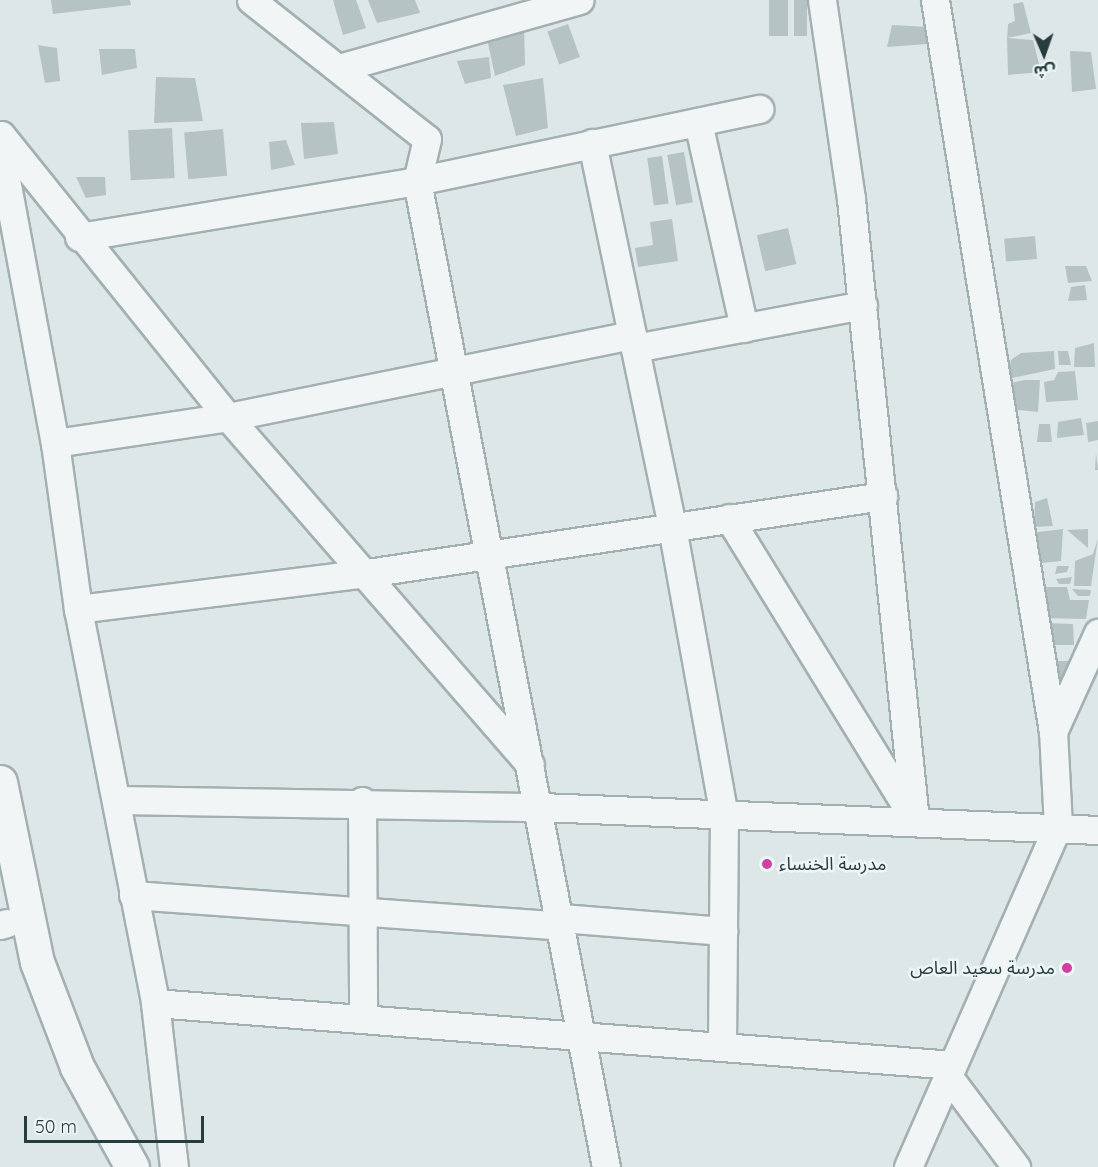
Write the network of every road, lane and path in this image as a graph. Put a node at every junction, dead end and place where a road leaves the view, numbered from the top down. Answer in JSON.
{"nodes":[{"id":1,"x":251,"y":0,"type":"edge"},
{"id":2,"x":580,"y":0,"type":"edge"},
{"id":3,"x":822,"y":0,"type":"edge"},
{"id":4,"x":936,"y":0,"type":"edge"},
{"id":5,"x":339,"y":68,"type":"junction"},
{"id":6,"x":760,"y":109,"type":"dead end"},
{"id":7,"x":698,"y":122,"type":"junction"},
{"id":8,"x":0,"y":134,"type":"edge"},
{"id":9,"x":592,"y":143,"type":"junction"},
{"id":10,"x":0,"y":147,"type":"edge"},
{"id":11,"x":417,"y":181,"type":"junction"},
{"id":12,"x":80,"y":237,"type":"junction"},
{"id":13,"x":863,"y":305,"type":"junction"},
{"id":14,"x":744,"y":327,"type":"junction"},
{"id":15,"x":633,"y":342,"type":"junction"},
{"id":16,"x":456,"y":374,"type":"junction"},
{"id":17,"x":228,"y":417,"type":"junction"},
{"id":18,"x":55,"y":443,"type":"junction"},
{"id":19,"x":884,"y":496,"type":"junction"},
{"id":20,"x":729,"y":518,"type":"junction"},
{"id":21,"x":672,"y":527,"type":"junction"},
{"id":22,"x":489,"y":554,"type":"junction"},
{"id":23,"x":367,"y":573,"type":"junction"},
{"id":24,"x":78,"y":609,"type":"junction"},
{"id":25,"x":1098,"y":633,"type":"edge"},
{"id":26,"x":1053,"y":732,"type":"junction"},
{"id":27,"x":532,"y":765,"type":"junction"},
{"id":28,"x":0,"y":782,"type":"edge"},
{"id":29,"x":119,"y":800,"type":"junction"},
{"id":30,"x":362,"y":801,"type":"junction"},
{"id":31,"x":541,"y":807,"type":"junction"},
{"id":32,"x":724,"y":815,"type":"junction"},
{"id":33,"x":915,"y":820,"type":"junction"},
{"id":34,"x":1084,"y":834,"type":"edge"},
{"id":35,"x":0,"y":887,"type":"edge"},
{"id":36,"x":133,"y":895,"type":"junction"},
{"id":37,"x":365,"y":911,"type":"junction"},
{"id":38,"x":561,"y":922,"type":"junction"},
{"id":39,"x":4,"y":924,"type":"edge"},
{"id":40,"x":723,"y":931,"type":"junction"},
{"id":41,"x":155,"y":1003,"type":"junction"},
{"id":42,"x":363,"y":1016,"type":"junction"},
{"id":43,"x":582,"y":1036,"type":"junction"},
{"id":44,"x":722,"y":1047,"type":"junction"},
{"id":45,"x":950,"y":1071,"type":"junction"},
{"id":46,"x":114,"y":1167,"type":"edge"},
{"id":47,"x":132,"y":1167,"type":"edge"},
{"id":48,"x":174,"y":1167,"type":"edge"},
{"id":49,"x":606,"y":1167,"type":"edge"},
{"id":50,"x":908,"y":1167,"type":"edge"},
{"id":51,"x":1016,"y":1167,"type":"edge"}],
"edges":[{"from":1,"to":5,"type":"street"},
{"from":2,"to":5,"type":"street"},
{"from":3,"to":13,"type":"street"},
{"from":4,"to":26,"type":"street"},
{"from":5,"to":11,"type":"street"},
{"from":6,"to":7,"type":"street"},
{"from":7,"to":9,"type":"street"},
{"from":7,"to":14,"type":"street"},
{"from":8,"to":12,"type":"street"},
{"from":9,"to":11,"type":"street"},
{"from":9,"to":15,"type":"street"},
{"from":10,"to":18,"type":"street"},
{"from":11,"to":12,"type":"street"},
{"from":11,"to":16,"type":"street"},
{"from":12,"to":17,"type":"street"},
{"from":13,"to":14,"type":"street"},
{"from":13,"to":19,"type":"street"},
{"from":14,"to":15,"type":"street"},
{"from":15,"to":16,"type":"street"},
{"from":15,"to":21,"type":"street"},
{"from":16,"to":17,"type":"street"},
{"from":16,"to":22,"type":"street"},
{"from":17,"to":18,"type":"street"},
{"from":17,"to":23,"type":"street"},
{"from":18,"to":24,"type":"street"},
{"from":19,"to":20,"type":"street"},
{"from":19,"to":33,"type":"street"},
{"from":20,"to":21,"type":"street"},
{"from":20,"to":33,"type":"street"},
{"from":21,"to":22,"type":"street"},
{"from":21,"to":32,"type":"street"},
{"from":22,"to":23,"type":"street"},
{"from":22,"to":27,"type":"street"},
{"from":23,"to":24,"type":"street"},
{"from":23,"to":27,"type":"street"},
{"from":24,"to":29,"type":"street"},
{"from":25,"to":26,"type":"street"},
{"from":26,"to":34,"type":"street"},
{"from":27,"to":31,"type":"street"},
{"from":28,"to":47,"type":"street"},
{"from":29,"to":30,"type":"street"},
{"from":29,"to":36,"type":"street"},
{"from":30,"to":31,"type":"street"},
{"from":30,"to":37,"type":"street"},
{"from":31,"to":32,"type":"street"},
{"from":31,"to":38,"type":"street"},
{"from":32,"to":33,"type":"street"},
{"from":32,"to":40,"type":"street"},
{"from":33,"to":34,"type":"street"},
{"from":34,"to":45,"type":"street"},
{"from":35,"to":39,"type":"street"},
{"from":36,"to":37,"type":"street"},
{"from":36,"to":41,"type":"street"},
{"from":37,"to":38,"type":"street"},
{"from":37,"to":42,"type":"street"},
{"from":38,"to":40,"type":"street"},
{"from":38,"to":43,"type":"street"},
{"from":39,"to":46,"type":"street"},
{"from":40,"to":44,"type":"street"},
{"from":41,"to":42,"type":"street"},
{"from":41,"to":48,"type":"street"},
{"from":42,"to":43,"type":"street"},
{"from":43,"to":44,"type":"street"},
{"from":43,"to":49,"type":"street"},
{"from":44,"to":45,"type":"street"},
{"from":45,"to":50,"type":"street"},
{"from":45,"to":51,"type":"street"}]}
